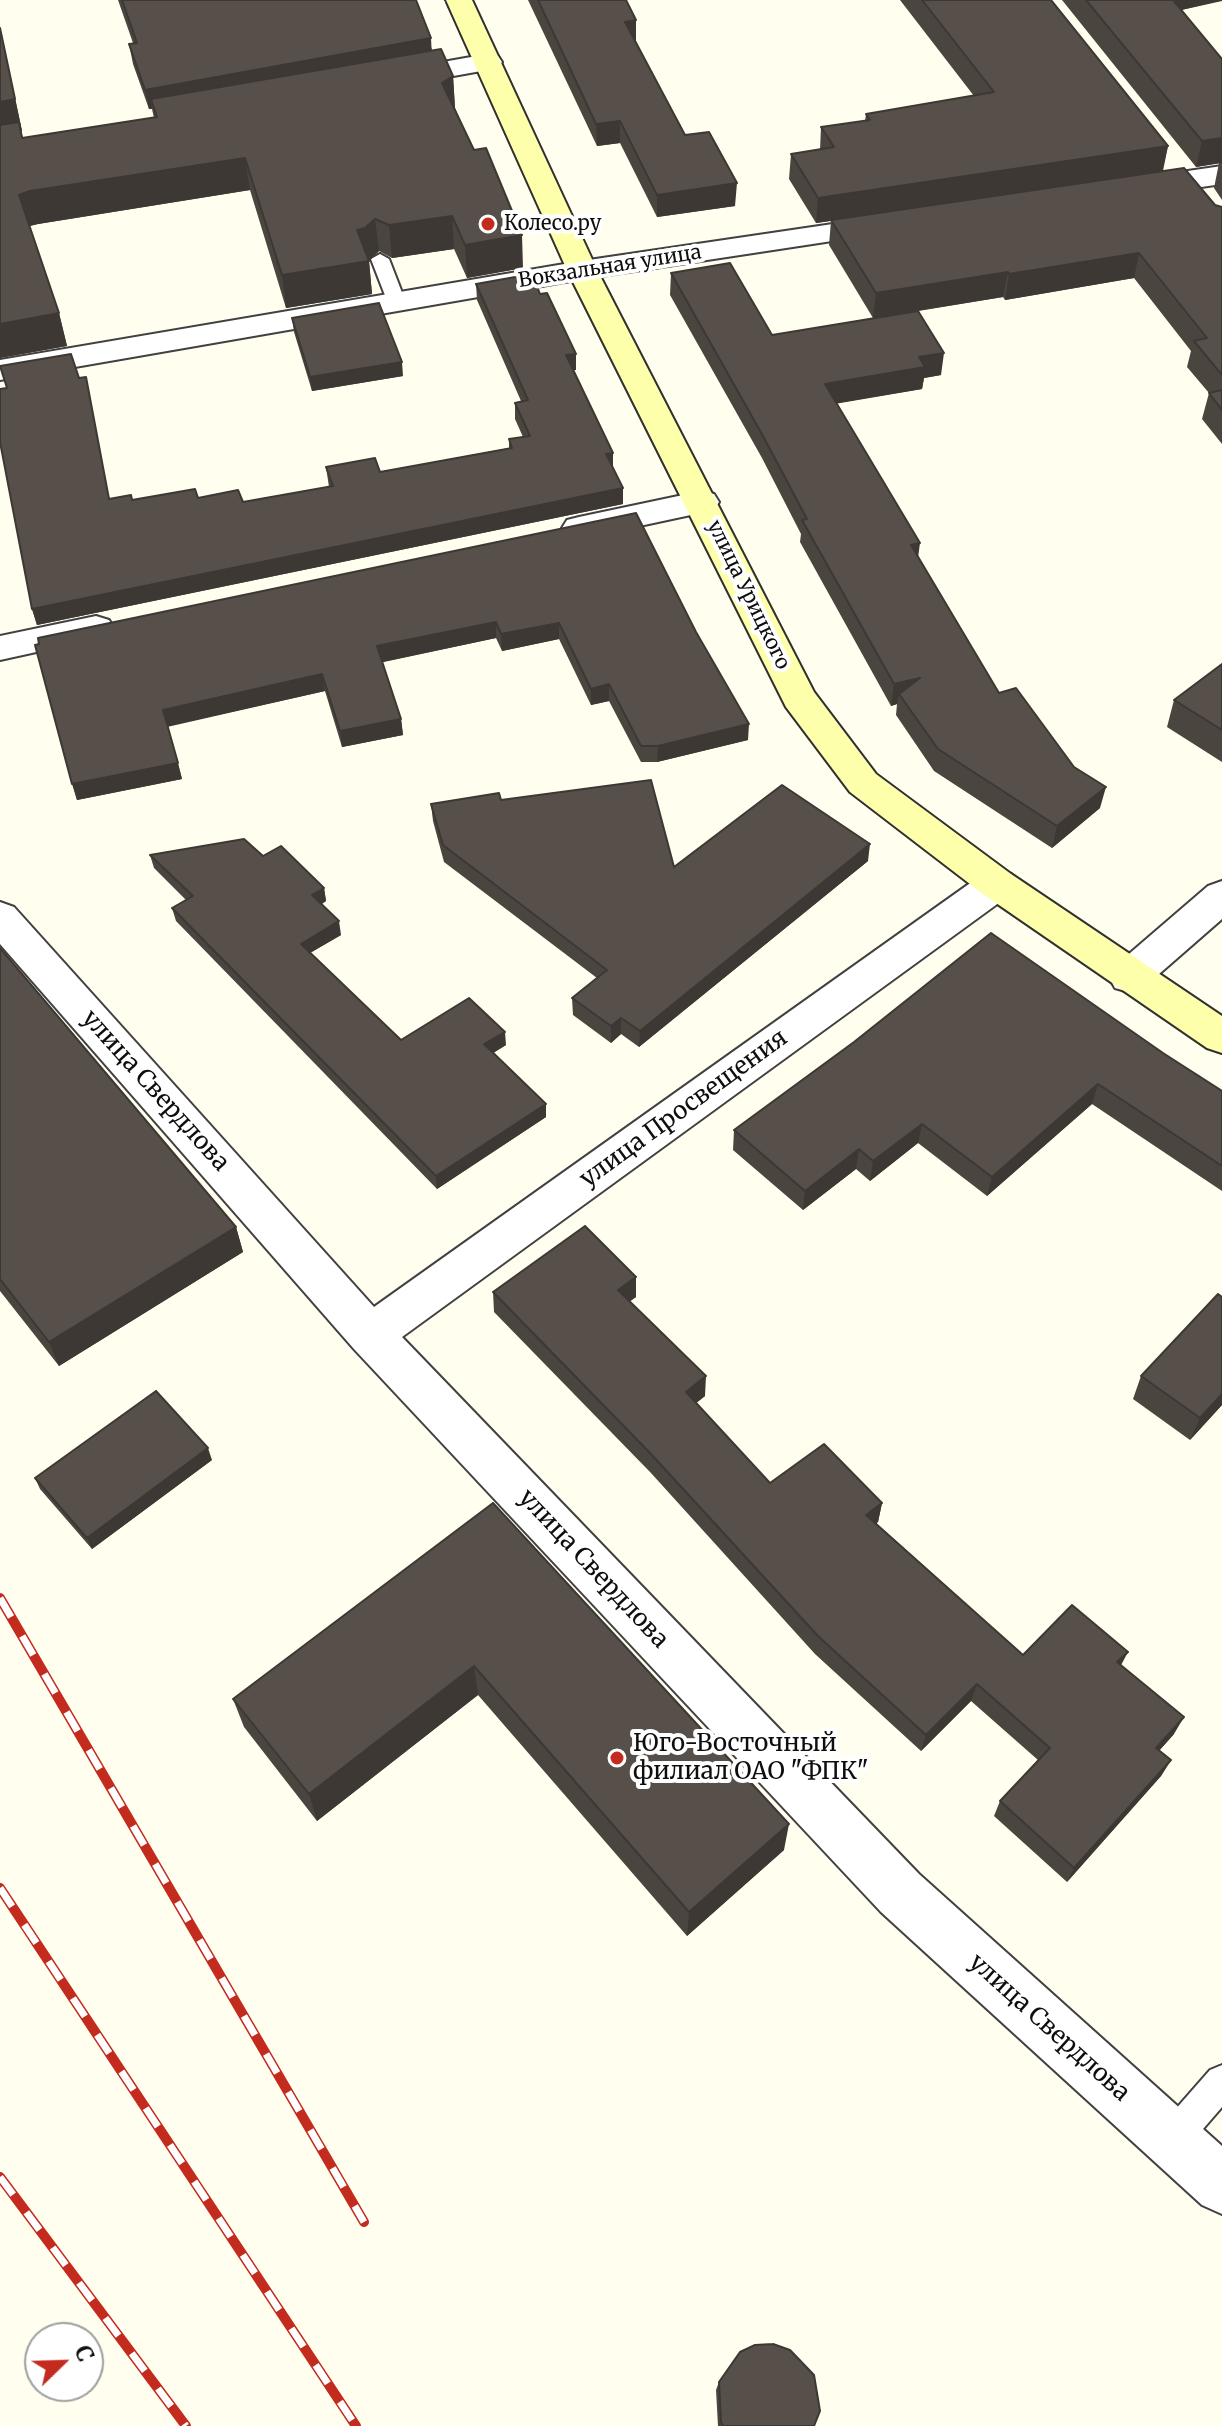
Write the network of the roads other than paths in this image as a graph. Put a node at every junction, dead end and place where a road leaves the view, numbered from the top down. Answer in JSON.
{"nodes":[{"id":1,"x":459,"y":0,"type":"edge"},
{"id":2,"x":488,"y":62,"type":"junction"},
{"id":3,"x":368,"y":83,"type":"edge"},
{"id":4,"x":1168,"y":156,"type":"edge"},
{"id":5,"x":1222,"y":175,"type":"edge"},
{"id":6,"x":1196,"y":191,"type":"junction"},
{"id":7,"x":1108,"y":192,"type":"edge"},
{"id":8,"x":920,"y":220,"type":"edge"},
{"id":9,"x":380,"y":259,"type":"dead end"},
{"id":10,"x":582,"y":270,"type":"junction"},
{"id":11,"x":397,"y":303,"type":"junction"},
{"id":12,"x":0,"y":370,"type":"edge"},
{"id":13,"x":702,"y":502,"type":"junction"},
{"id":14,"x":551,"y":534,"type":"edge"},
{"id":15,"x":124,"y":623,"type":"edge"},
{"id":16,"x":0,"y":648,"type":"edge"},
{"id":17,"x":997,"y":884,"type":"junction"},
{"id":18,"x":1222,"y":896,"type":"edge"},
{"id":19,"x":0,"y":917,"type":"edge"},
{"id":20,"x":1129,"y":977,"type":"junction"},
{"id":21,"x":1222,"y":1037,"type":"edge"},
{"id":22,"x":370,"y":1335,"type":"junction"},
{"id":23,"x":1222,"y":2082,"type":"edge"},
{"id":24,"x":1172,"y":2139,"type":"junction"},
{"id":25,"x":1222,"y":2185,"type":"edge"}],
"edges":[{"from":1,"to":2,"type":"main road","name":"улица Урицкого"},
{"from":2,"to":3,"type":"street"},
{"from":2,"to":10,"type":"main road","name":"улица Урицкого"},
{"from":4,"to":6,"type":"street"},
{"from":5,"to":6,"type":"street"},
{"from":6,"to":7,"type":"street"},
{"from":8,"to":10,"type":"street","name":"Вокзальная улица"},
{"from":9,"to":11,"type":"lane"},
{"from":10,"to":11,"type":"street","name":"Вокзальная улица"},
{"from":10,"to":13,"type":"main road","name":"улица Урицкого"},
{"from":11,"to":12,"type":"street","name":"Вокзальная улица"},
{"from":13,"to":14,"type":"street"},
{"from":13,"to":17,"type":"main road","name":"улица Урицкого"},
{"from":15,"to":16,"type":"street"},
{"from":17,"to":20,"type":"main road","name":"улица Урицкого"},
{"from":17,"to":22,"type":"street","name":"улица Просвещения"},
{"from":18,"to":20,"type":"street"},
{"from":19,"to":22,"type":"street","name":"улица Свердлова"},
{"from":20,"to":21,"type":"main road","name":"улица Урицкого"},
{"from":22,"to":24,"type":"street","name":"улица Свердлова"},
{"from":23,"to":24,"type":"lane"},
{"from":24,"to":25,"type":"street","name":"улица Свердлова"}]}
